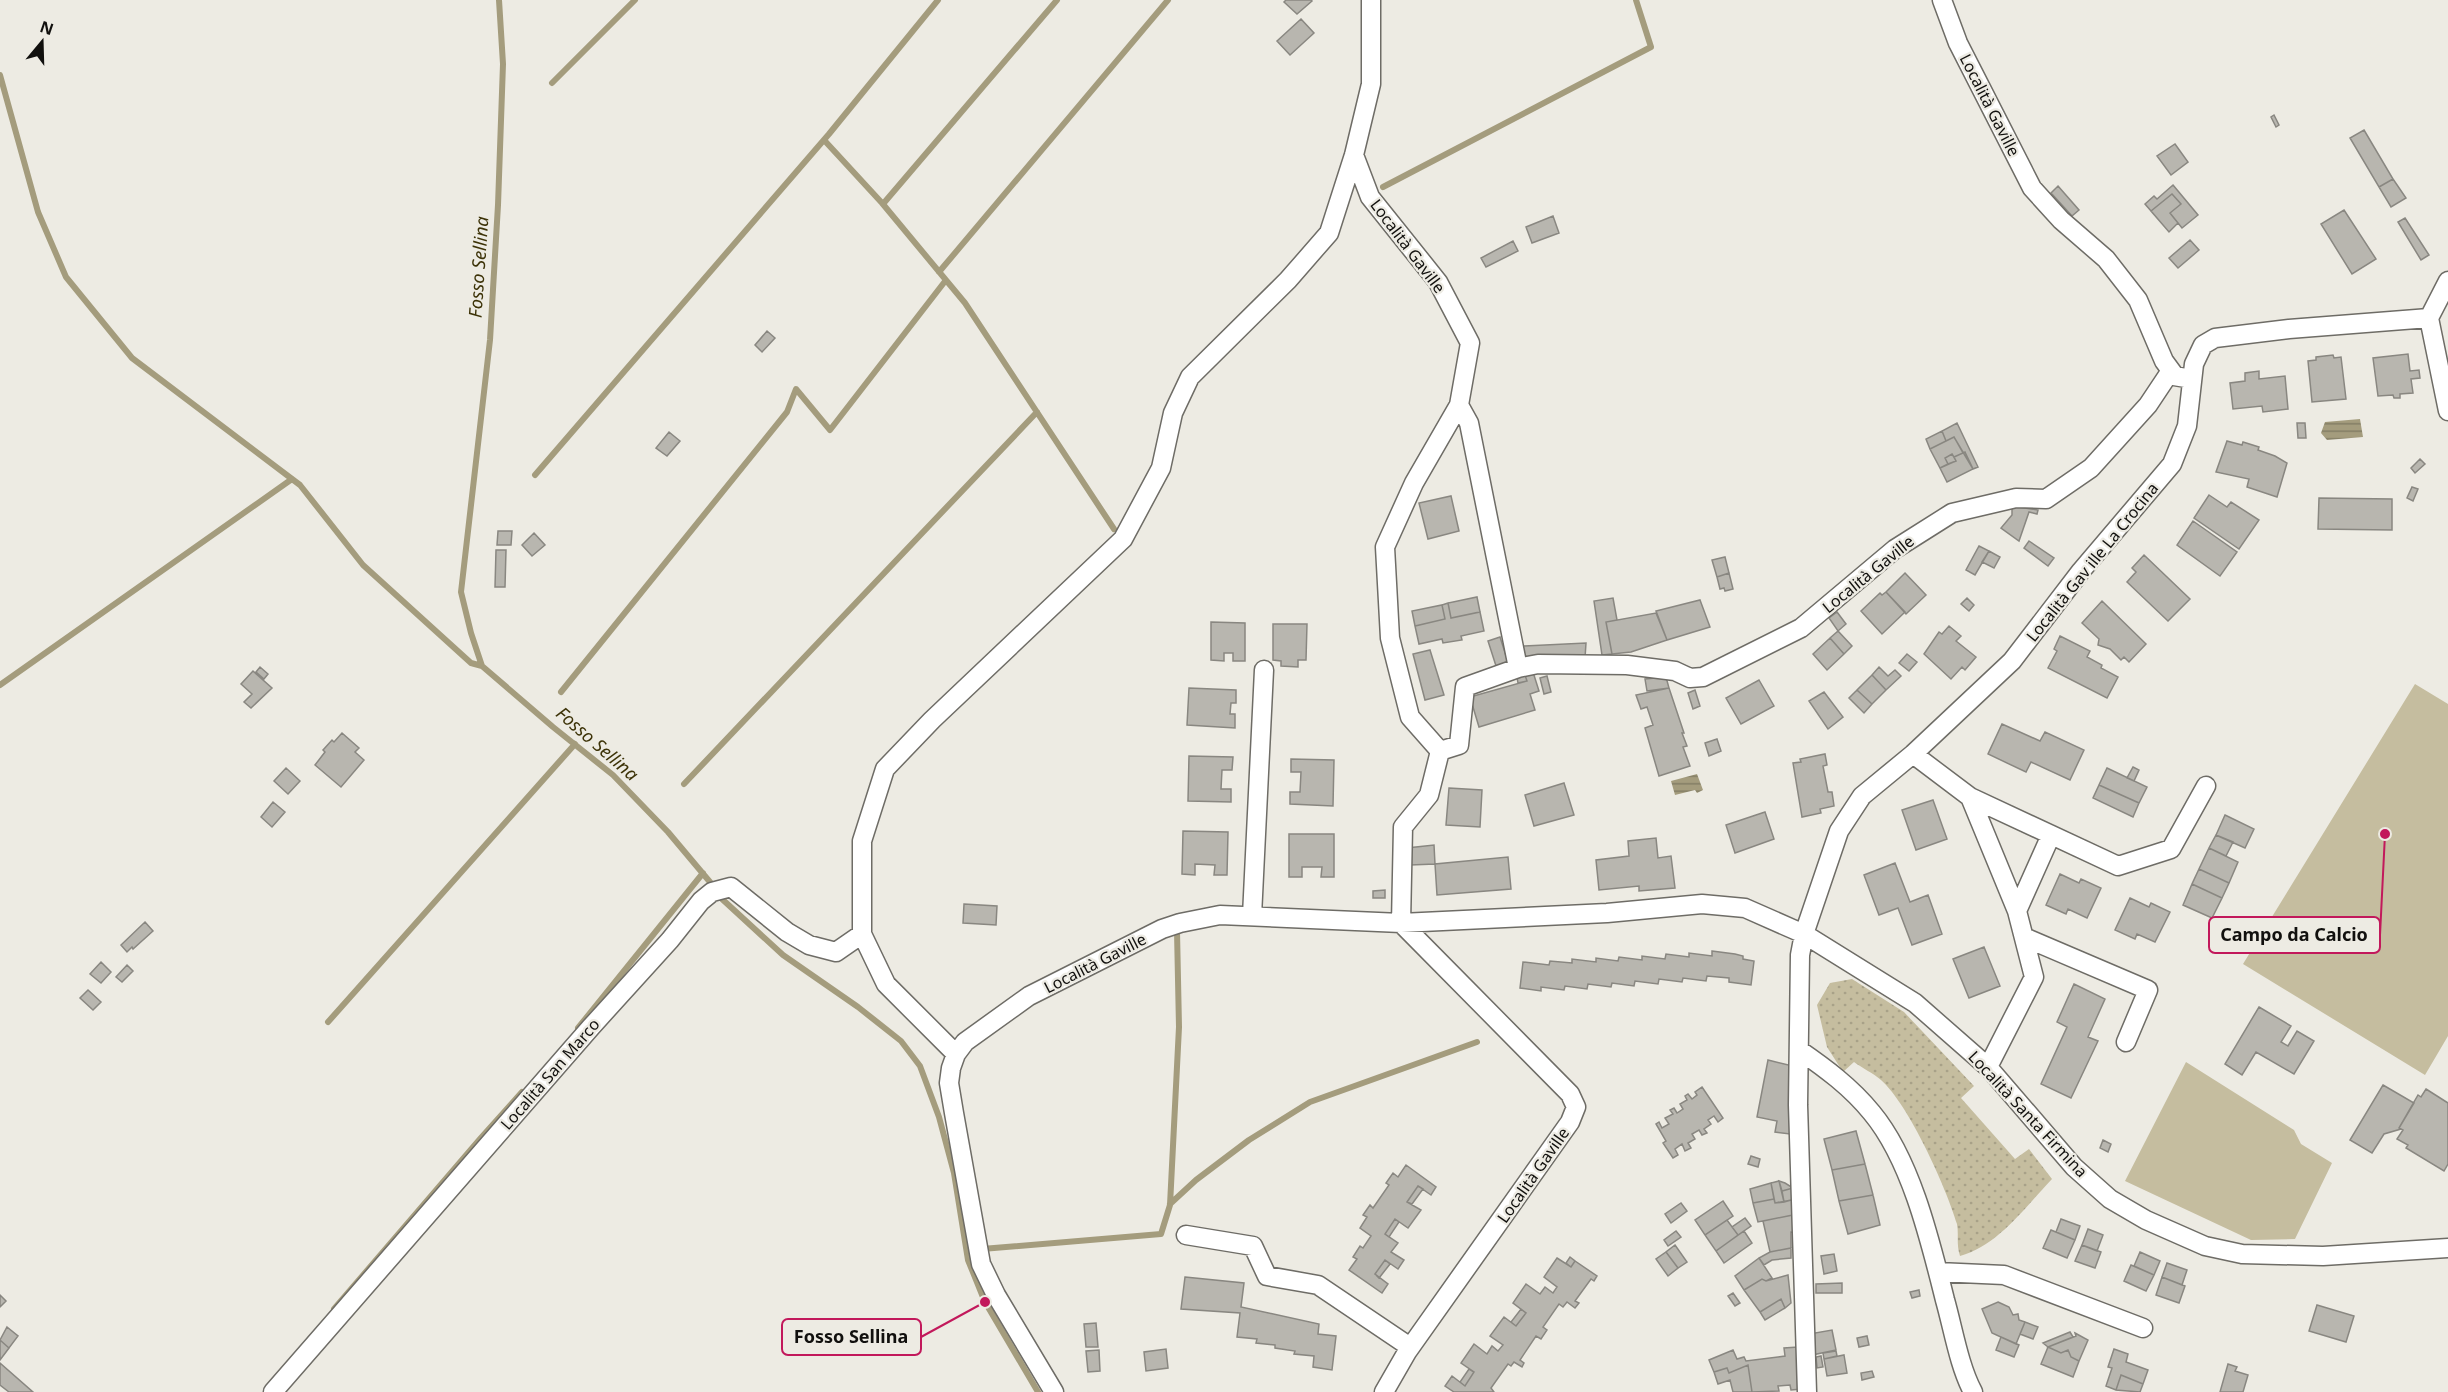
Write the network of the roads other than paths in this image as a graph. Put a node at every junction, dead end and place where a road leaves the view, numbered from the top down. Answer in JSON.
{"nodes":[{"id":1,"x":1371,"y":0,"type":"edge"},
{"id":2,"x":1942,"y":0,"type":"edge"},
{"id":3,"x":1354,"y":155,"type":"junction"},
{"id":4,"x":2448,"y":281,"type":"edge"},
{"id":5,"x":2429,"y":318,"type":"junction"},
{"id":6,"x":2184,"y":377,"type":"junction"},
{"id":7,"x":1459,"y":405,"type":"junction"},
{"id":8,"x":2448,"y":411,"type":"edge"},
{"id":9,"x":1518,"y":668,"type":"junction"},
{"id":10,"x":1264,"y":670,"type":"dead end"},
{"id":11,"x":1440,"y":751,"type":"junction"},
{"id":12,"x":1913,"y":754,"type":"junction"},
{"id":13,"x":2206,"y":786,"type":"dead end"},
{"id":14,"x":1970,"y":797,"type":"junction"},
{"id":15,"x":2051,"y":835,"type":"junction"},
{"id":16,"x":2017,"y":911,"type":"junction"},
{"id":17,"x":1252,"y":916,"type":"junction"},
{"id":18,"x":1401,"y":923,"type":"junction"},
{"id":19,"x":862,"y":934,"type":"junction"},
{"id":20,"x":1804,"y":934,"type":"junction"},
{"id":21,"x":2024,"y":937,"type":"junction"},
{"id":22,"x":2126,"y":1042,"type":"dead end"},
{"id":23,"x":1799,"y":1050,"type":"junction"},
{"id":24,"x":956,"y":1054,"type":"junction"},
{"id":25,"x":1988,"y":1067,"type":"junction"},
{"id":26,"x":1186,"y":1235,"type":"dead end"},
{"id":27,"x":2448,"y":1248,"type":"edge"},
{"id":28,"x":1938,"y":1272,"type":"junction"},
{"id":29,"x":2144,"y":1328,"type":"dead end"},
{"id":30,"x":1410,"y":1347,"type":"junction"},
{"id":31,"x":273,"y":1392,"type":"edge"},
{"id":32,"x":1054,"y":1392,"type":"edge"},
{"id":33,"x":1384,"y":1392,"type":"edge"},
{"id":34,"x":1807,"y":1392,"type":"edge"},
{"id":35,"x":1973,"y":1392,"type":"edge"}],
"edges":[{"from":1,"to":3,"type":"street"},
{"from":2,"to":6,"type":"street","name":"Località Gaville"},
{"from":3,"to":7,"type":"street","name":"Località Gaville"},
{"from":3,"to":19,"type":"street"},
{"from":4,"to":5,"type":"street"},
{"from":5,"to":6,"type":"street","name":"Località Gav ille La Crocina"},
{"from":5,"to":8,"type":"street"},
{"from":6,"to":9,"type":"street","name":"Località Gaville"},
{"from":6,"to":12,"type":"street","name":"Località Gav ille La Crocina"},
{"from":7,"to":9,"type":"street"},
{"from":7,"to":11,"type":"street","name":"Località Gaville"},
{"from":9,"to":11,"type":"street","name":"Località Gaville"},
{"from":10,"to":17,"type":"street"},
{"from":11,"to":18,"type":"street"},
{"from":12,"to":14,"type":"street"},
{"from":12,"to":20,"type":"street","name":"Località Gav ille La Crocina"},
{"from":13,"to":15,"type":"street"},
{"from":14,"to":15,"type":"street"},
{"from":14,"to":16,"type":"street"},
{"from":15,"to":16,"type":"street"},
{"from":16,"to":21,"type":"street"},
{"from":17,"to":18,"type":"street","name":"Località Gaville"},
{"from":17,"to":24,"type":"street","name":"Località Gaville"},
{"from":18,"to":20,"type":"street","name":"Località Gaville"},
{"from":18,"to":30,"type":"street","name":"Località Gaville"},
{"from":19,"to":24,"type":"street"},
{"from":19,"to":31,"type":"street","name":"Località San Marco"},
{"from":20,"to":23,"type":"street","name":"Località Gav ille La Crocina"},
{"from":20,"to":25,"type":"street","name":"Località Santa Firmina"},
{"from":21,"to":22,"type":"street"},
{"from":21,"to":25,"type":"street"},
{"from":23,"to":28,"type":"street"},
{"from":23,"to":34,"type":"street","name":"Località Gav ille La Crocina"},
{"from":24,"to":32,"type":"street"},
{"from":25,"to":27,"type":"street","name":"Località Santa Firmina"},
{"from":26,"to":30,"type":"street"},
{"from":28,"to":29,"type":"street"},
{"from":28,"to":35,"type":"street"},
{"from":30,"to":33,"type":"street","name":"Località Gaville"}]}
